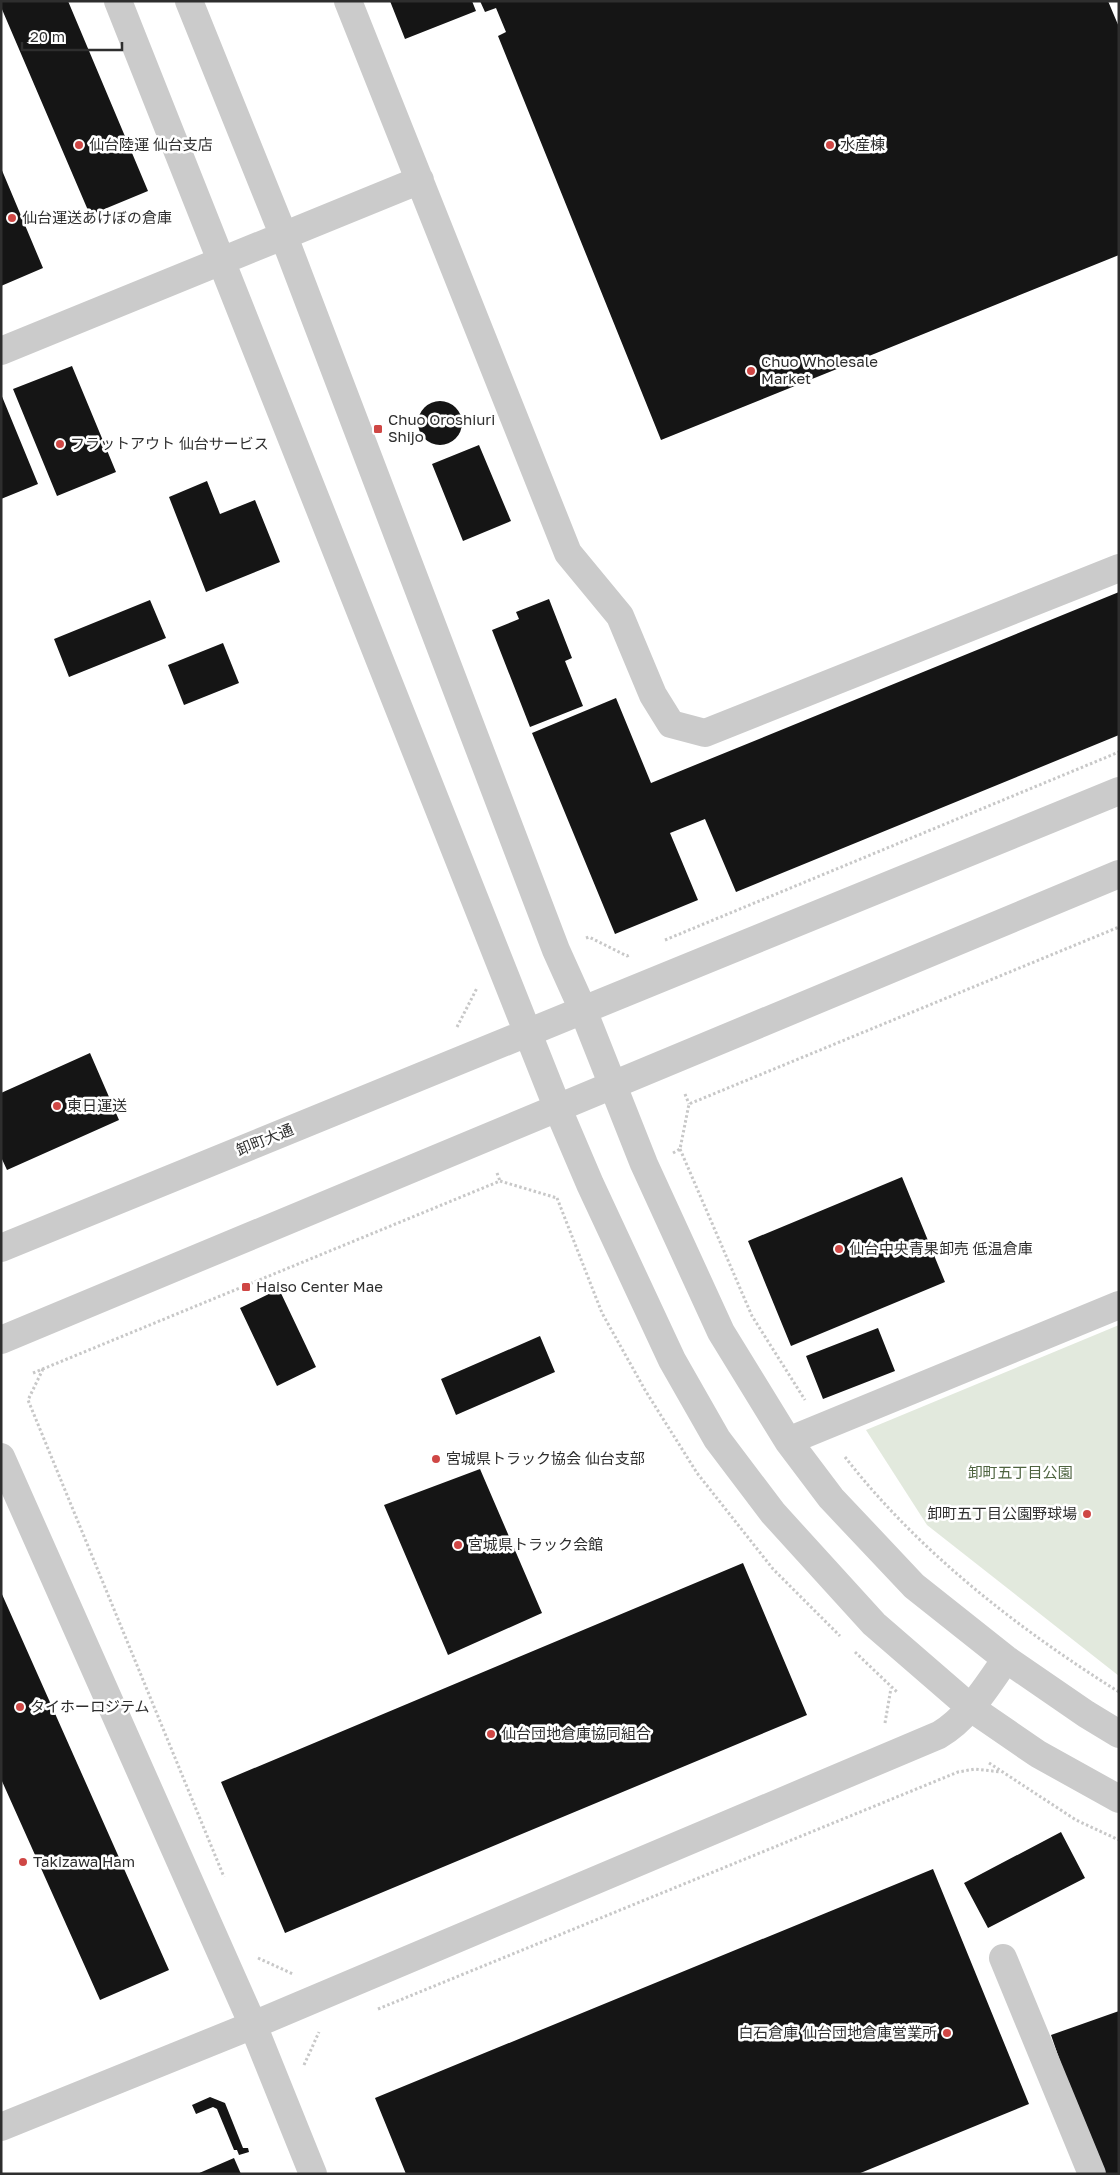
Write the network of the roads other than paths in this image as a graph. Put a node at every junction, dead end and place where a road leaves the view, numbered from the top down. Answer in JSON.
{"nodes":[{"id":1,"x":118,"y":1,"type":"edge"},
{"id":2,"x":189,"y":1,"type":"edge"},
{"id":3,"x":348,"y":1,"type":"edge"},
{"id":4,"x":420,"y":180,"type":"junction"},
{"id":5,"x":283,"y":234,"type":"junction"},
{"id":6,"x":222,"y":260,"type":"junction"},
{"id":7,"x":1,"y":351,"type":"edge"},
{"id":8,"x":1119,"y":568,"type":"edge"},
{"id":9,"x":1119,"y":791,"type":"edge"},
{"id":10,"x":1119,"y":874,"type":"edge"},
{"id":11,"x":583,"y":1010,"type":"junction"},
{"id":12,"x":528,"y":1032,"type":"junction"},
{"id":13,"x":613,"y":1087,"type":"junction"},
{"id":14,"x":558,"y":1109,"type":"junction"},
{"id":15,"x":1,"y":1248,"type":"edge"},
{"id":16,"x":1119,"y":1305,"type":"edge"},
{"id":17,"x":1,"y":1340,"type":"edge"},
{"id":18,"x":788,"y":1442,"type":"junction"},
{"id":19,"x":1,"y":1457,"type":"edge"},
{"id":20,"x":1006,"y":1659,"type":"junction"},
{"id":21,"x":971,"y":1708,"type":"junction"},
{"id":22,"x":1119,"y":1734,"type":"edge"},
{"id":23,"x":1119,"y":1799,"type":"edge"},
{"id":24,"x":1003,"y":1958,"type":"dead end"},
{"id":25,"x":253,"y":2025,"type":"junction"},
{"id":26,"x":1,"y":2127,"type":"edge"},
{"id":27,"x":313,"y":2174,"type":"edge"},
{"id":28,"x":1092,"y":2174,"type":"edge"}],
"edges":[{"from":1,"to":6,"type":"street"},
{"from":2,"to":5,"type":"street"},
{"from":3,"to":4,"type":"street"},
{"from":4,"to":5,"type":"street"},
{"from":4,"to":8,"type":"street"},
{"from":5,"to":6,"type":"street"},
{"from":5,"to":11,"type":"street"},
{"from":6,"to":7,"type":"street"},
{"from":6,"to":12,"type":"street"},
{"from":9,"to":11,"type":"street","name":"卸町大通"},
{"from":10,"to":13,"type":"street"},
{"from":11,"to":12,"type":"street","name":"卸町大通"},
{"from":11,"to":13,"type":"street"},
{"from":12,"to":14,"type":"street"},
{"from":12,"to":15,"type":"street","name":"卸町大通"},
{"from":13,"to":14,"type":"street"},
{"from":13,"to":18,"type":"street"},
{"from":14,"to":17,"type":"street"},
{"from":14,"to":21,"type":"street"},
{"from":16,"to":18,"type":"street"},
{"from":18,"to":20,"type":"street"},
{"from":19,"to":25,"type":"street"},
{"from":20,"to":21,"type":"street"},
{"from":20,"to":22,"type":"street"},
{"from":21,"to":23,"type":"street"},
{"from":21,"to":25,"type":"street"},
{"from":24,"to":28,"type":"street"},
{"from":25,"to":26,"type":"street"},
{"from":25,"to":27,"type":"street"}]}
